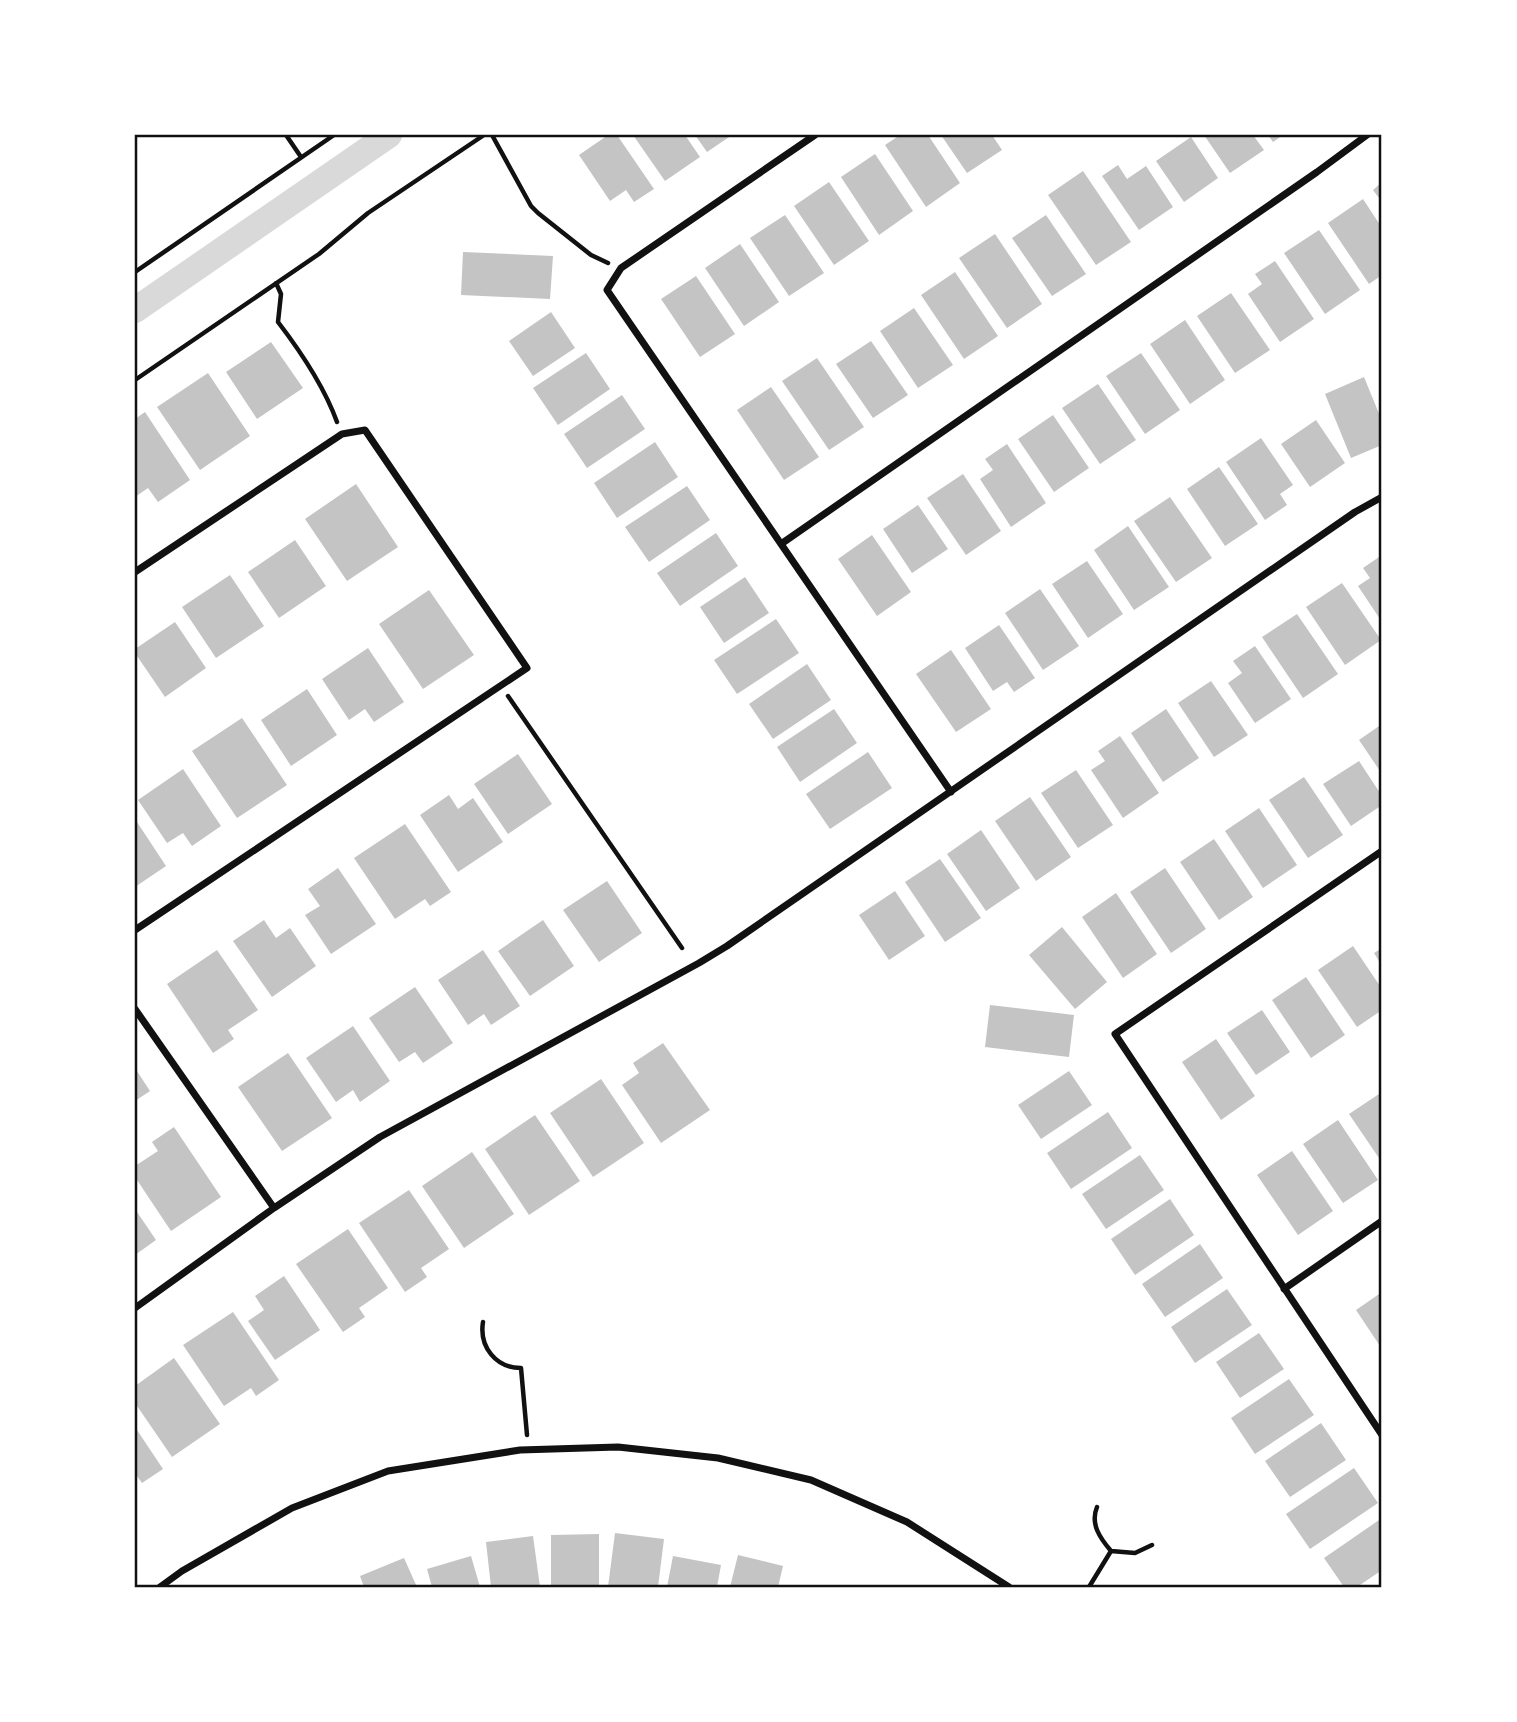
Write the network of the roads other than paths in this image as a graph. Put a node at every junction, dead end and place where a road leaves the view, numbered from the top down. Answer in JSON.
{"nodes":[{"id":1,"x":815,"y":135,"type":"edge"},
{"id":2,"x":1367,"y":135,"type":"edge"},
{"id":3,"x":1382,"y":497,"type":"edge"},
{"id":4,"x":781,"y":544,"type":"junction"},
{"id":5,"x":135,"y":572,"type":"edge"},
{"id":6,"x":951,"y":792,"type":"junction"},
{"id":7,"x":1382,"y":851,"type":"edge"},
{"id":8,"x":135,"y":930,"type":"edge"},
{"id":9,"x":135,"y":1009,"type":"edge"},
{"id":10,"x":274,"y":1208,"type":"junction"},
{"id":11,"x":1382,"y":1221,"type":"edge"},
{"id":12,"x":1284,"y":1289,"type":"junction"},
{"id":13,"x":135,"y":1308,"type":"edge"},
{"id":14,"x":1382,"y":1434,"type":"edge"},
{"id":15,"x":160,"y":1587,"type":"edge"},
{"id":16,"x":1009,"y":1587,"type":"edge"}],
"edges":[{"from":1,"to":4,"type":"street"},
{"from":2,"to":4,"type":"street"},
{"from":3,"to":6,"type":"street"},
{"from":4,"to":6,"type":"street"},
{"from":5,"to":8,"type":"street"},
{"from":6,"to":10,"type":"street"},
{"from":7,"to":12,"type":"street"},
{"from":9,"to":10,"type":"street"},
{"from":10,"to":13,"type":"street"},
{"from":11,"to":12,"type":"street"},
{"from":12,"to":14,"type":"street"},
{"from":15,"to":16,"type":"street"}]}
